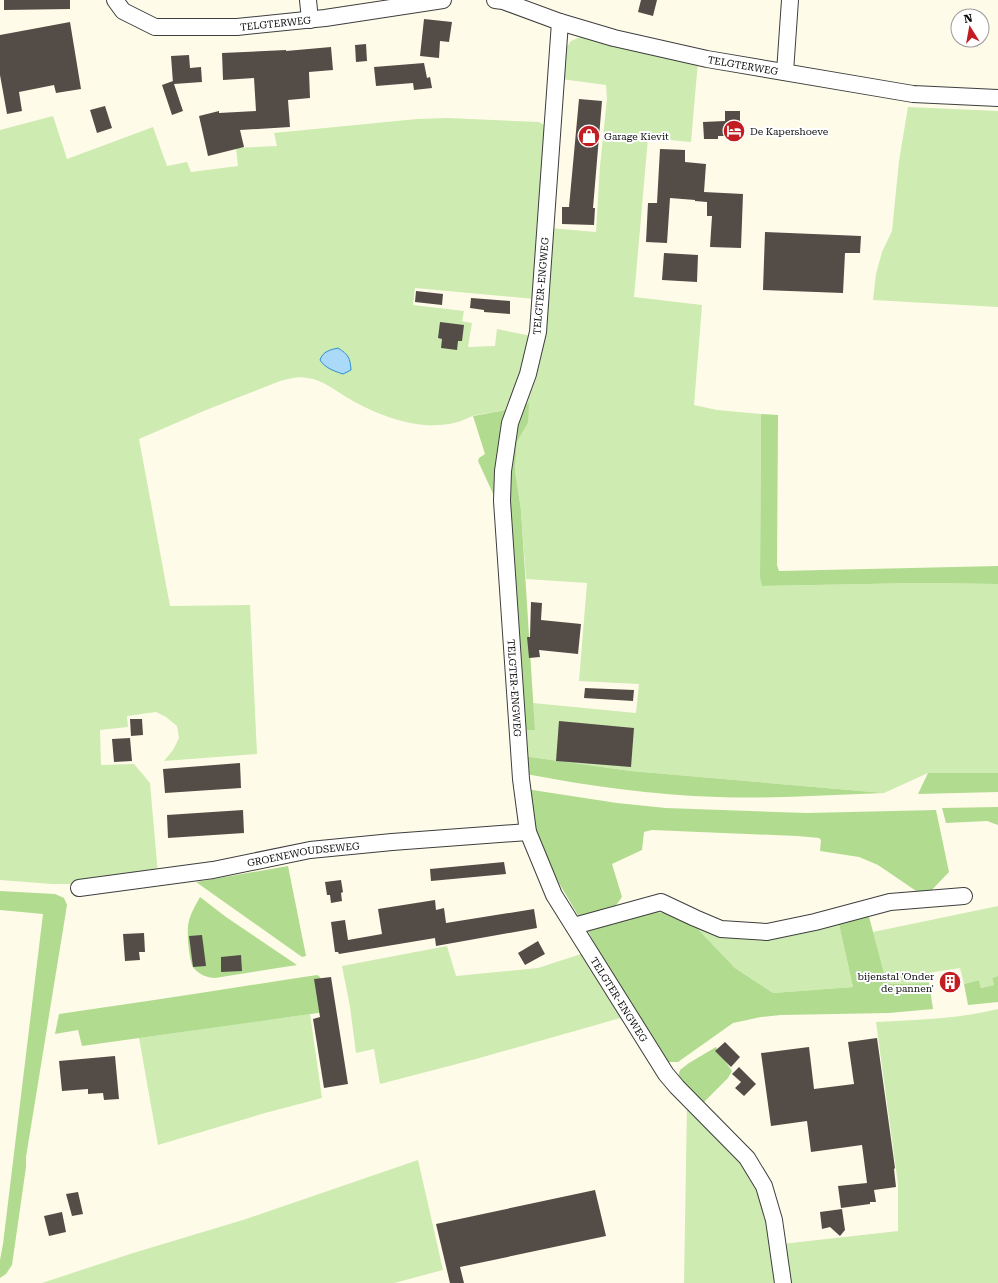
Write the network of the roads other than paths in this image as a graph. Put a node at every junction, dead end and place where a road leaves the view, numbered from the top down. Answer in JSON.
{"nodes":[{"id":1,"x":115,"y":0,"type":"edge"},
{"id":2,"x":308,"y":0,"type":"edge"},
{"id":3,"x":443,"y":0,"type":"edge"},
{"id":4,"x":495,"y":0,"type":"edge"},
{"id":5,"x":790,"y":0,"type":"edge"},
{"id":6,"x":362,"y":6,"type":"edge"},
{"id":7,"x":310,"y":20,"type":"junction"},
{"id":8,"x":560,"y":22,"type":"junction"},
{"id":9,"x":785,"y":72,"type":"junction"},
{"id":10,"x":998,"y":98,"type":"edge"},
{"id":11,"x":528,"y":832,"type":"junction"},
{"id":12,"x":79,"y":888,"type":"dead end"},
{"id":13,"x":964,"y":896,"type":"dead end"},
{"id":14,"x":574,"y":926,"type":"junction"},
{"id":15,"x":783,"y":1283,"type":"edge"}],
"edges":[{"from":1,"to":7,"type":"street","name":"TELGTERWEG"},
{"from":2,"to":7,"type":"street"},
{"from":3,"to":6,"type":"street","name":"TELGTERWEG"},
{"from":4,"to":8,"type":"street","name":"TELGTERWEG"},
{"from":5,"to":9,"type":"street"},
{"from":6,"to":7,"type":"street","name":"TELGTERWEG"},
{"from":8,"to":9,"type":"street","name":"TELGTERWEG"},
{"from":8,"to":11,"type":"street","name":"TELGTER-ENGWEG"},
{"from":9,"to":10,"type":"street","name":"TELGTERWEG"},
{"from":11,"to":12,"type":"street","name":"GROENEWOUDSEWEG"},
{"from":11,"to":14,"type":"street","name":"TELGTER-ENGWEG"},
{"from":13,"to":14,"type":"street"},
{"from":14,"to":15,"type":"street","name":"TELGTER-ENGWEG"}]}
